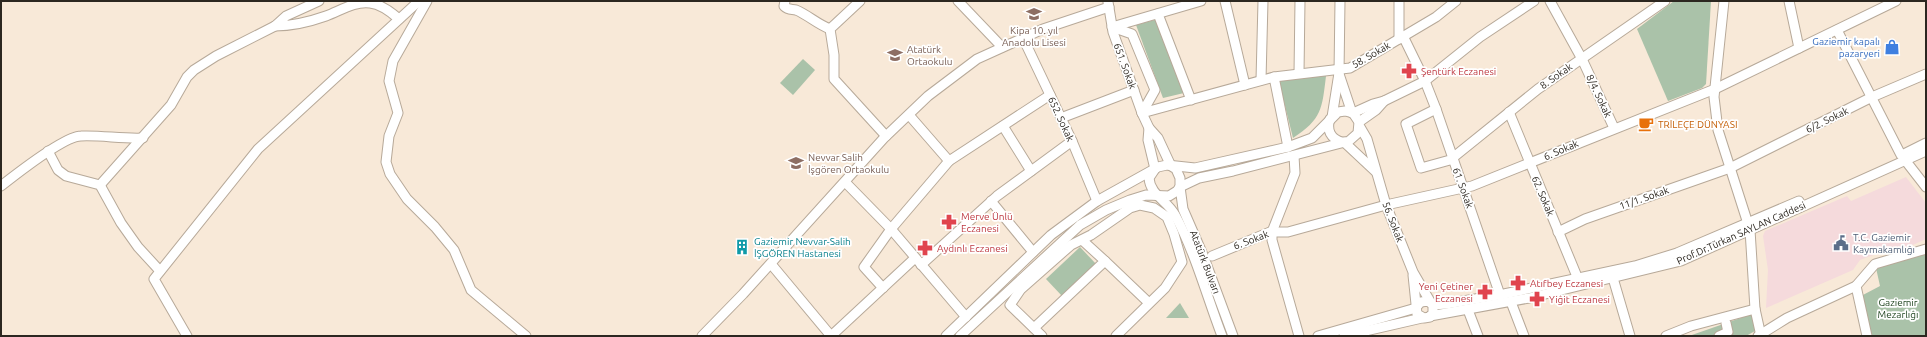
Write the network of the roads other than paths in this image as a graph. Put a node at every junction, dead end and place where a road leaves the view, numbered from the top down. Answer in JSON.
{"nodes":[{"id":1,"x":319,"y":1,"type":"edge"},
{"id":2,"x":419,"y":1,"type":"edge"},
{"id":3,"x":427,"y":1,"type":"edge"},
{"id":4,"x":785,"y":1,"type":"edge"},
{"id":5,"x":860,"y":1,"type":"edge"},
{"id":6,"x":958,"y":1,"type":"edge"},
{"id":7,"x":1201,"y":1,"type":"edge"},
{"id":8,"x":1225,"y":1,"type":"edge"},
{"id":9,"x":1263,"y":1,"type":"edge"},
{"id":10,"x":1300,"y":1,"type":"edge"},
{"id":11,"x":1340,"y":1,"type":"edge"},
{"id":12,"x":1399,"y":1,"type":"edge"},
{"id":13,"x":1456,"y":1,"type":"edge"},
{"id":14,"x":1516,"y":1,"type":"edge"},
{"id":15,"x":1534,"y":1,"type":"edge"},
{"id":16,"x":1550,"y":1,"type":"edge"},
{"id":17,"x":1665,"y":1,"type":"edge"},
{"id":18,"x":1724,"y":1,"type":"edge"},
{"id":19,"x":1789,"y":1,"type":"edge"},
{"id":20,"x":1896,"y":1,"type":"edge"},
{"id":21,"x":1109,"y":4,"type":"edge"},
{"id":22,"x":1517,"y":12,"type":"junction"},
{"id":23,"x":1158,"y":14,"type":"junction"},
{"id":24,"x":399,"y":19,"type":"junction"},
{"id":25,"x":275,"y":26,"type":"junction"},
{"id":26,"x":1112,"y":26,"type":"junction"},
{"id":27,"x":830,"y":29,"type":"junction"},
{"id":28,"x":1837,"y":30,"type":"junction"},
{"id":29,"x":1023,"y":38,"type":"junction"},
{"id":30,"x":1401,"y":38,"type":"junction"},
{"id":31,"x":1002,"y":47,"type":"junction"},
{"id":32,"x":1799,"y":48,"type":"junction"},
{"id":33,"x":1582,"y":59,"type":"junction"},
{"id":34,"x":1339,"y":71,"type":"junction"},
{"id":35,"x":1299,"y":73,"type":"junction"},
{"id":36,"x":1926,"y":74,"type":"edge"},
{"id":37,"x":1274,"y":77,"type":"junction"},
{"id":38,"x":1261,"y":80,"type":"junction"},
{"id":39,"x":1425,"y":81,"type":"junction"},
{"id":40,"x":1245,"y":85,"type":"junction"},
{"id":41,"x":1715,"y":89,"type":"junction"},
{"id":42,"x":1134,"y":90,"type":"junction"},
{"id":43,"x":1050,"y":95,"type":"junction"},
{"id":44,"x":1872,"y":97,"type":"junction"},
{"id":45,"x":1191,"y":100,"type":"junction"},
{"id":46,"x":1384,"y":101,"type":"junction"},
{"id":47,"x":1436,"y":109,"type":"junction"},
{"id":48,"x":1509,"y":112,"type":"junction"},
{"id":49,"x":1142,"y":113,"type":"junction"},
{"id":50,"x":1352,"y":113,"type":"junction"},
{"id":51,"x":909,"y":115,"type":"junction"},
{"id":52,"x":1061,"y":118,"type":"junction"},
{"id":53,"x":1331,"y":118,"type":"junction"},
{"id":54,"x":1359,"y":124,"type":"junction"},
{"id":55,"x":1003,"y":126,"type":"junction"},
{"id":56,"x":1149,"y":128,"type":"junction"},
{"id":57,"x":1614,"y":128,"type":"junction"},
{"id":58,"x":886,"y":136,"type":"junction"},
{"id":59,"x":143,"y":138,"type":"junction"},
{"id":60,"x":1072,"y":141,"type":"junction"},
{"id":61,"x":1343,"y":142,"type":"junction"},
{"id":62,"x":1926,"y":143,"type":"edge"},
{"id":63,"x":1288,"y":147,"type":"junction"},
{"id":64,"x":48,"y":151,"type":"junction"},
{"id":65,"x":1926,"y":151,"type":"edge"},
{"id":66,"x":1294,"y":156,"type":"junction"},
{"id":67,"x":1452,"y":158,"type":"junction"},
{"id":68,"x":1903,"y":158,"type":"junction"},
{"id":69,"x":949,"y":161,"type":"junction"},
{"id":70,"x":1529,"y":163,"type":"junction"},
{"id":71,"x":1171,"y":166,"type":"junction"},
{"id":72,"x":1730,"y":168,"type":"junction"},
{"id":73,"x":1155,"y":169,"type":"junction"},
{"id":74,"x":1031,"y":171,"type":"junction"},
{"id":75,"x":1375,"y":171,"type":"junction"},
{"id":76,"x":845,"y":182,"type":"junction"},
{"id":77,"x":100,"y":185,"type":"junction"},
{"id":78,"x":1,"y":186,"type":"edge"},
{"id":79,"x":1180,"y":187,"type":"junction"},
{"id":80,"x":1926,"y":187,"type":"edge"},
{"id":81,"x":1464,"y":188,"type":"junction"},
{"id":82,"x":1160,"y":196,"type":"junction"},
{"id":83,"x":991,"y":201,"type":"junction"},
{"id":84,"x":1097,"y":201,"type":"junction"},
{"id":85,"x":1386,"y":205,"type":"junction"},
{"id":86,"x":1749,"y":226,"type":"junction"},
{"id":87,"x":891,"y":230,"type":"junction"},
{"id":88,"x":1272,"y":232,"type":"junction"},
{"id":89,"x":1558,"y":232,"type":"junction"},
{"id":90,"x":1082,"y":240,"type":"junction"},
{"id":91,"x":1926,"y":249,"type":"edge"},
{"id":92,"x":1034,"y":252,"type":"junction"},
{"id":93,"x":1212,"y":256,"type":"dead end"},
{"id":94,"x":1106,"y":261,"type":"junction"},
{"id":95,"x":918,"y":262,"type":"junction"},
{"id":96,"x":771,"y":264,"type":"junction"},
{"id":97,"x":160,"y":271,"type":"junction"},
{"id":98,"x":1413,"y":272,"type":"junction"},
{"id":99,"x":1613,"y":278,"type":"junction"},
{"id":100,"x":1578,"y":279,"type":"junction"},
{"id":101,"x":1856,"y":286,"type":"junction"},
{"id":102,"x":883,"y":288,"type":"junction"},
{"id":103,"x":1500,"y":295,"type":"junction"},
{"id":104,"x":1003,"y":298,"type":"junction"},
{"id":105,"x":1511,"y":302,"type":"junction"},
{"id":106,"x":1149,"y":303,"type":"junction"},
{"id":107,"x":1432,"y":304,"type":"junction"},
{"id":108,"x":1010,"y":305,"type":"junction"},
{"id":109,"x":1417,"y":307,"type":"junction"},
{"id":110,"x":1755,"y":309,"type":"junction"},
{"id":111,"x":1468,"y":310,"type":"junction"},
{"id":112,"x":966,"y":317,"type":"junction"},
{"id":113,"x":1426,"y":317,"type":"junction"},
{"id":114,"x":1726,"y":323,"type":"dead end"},
{"id":115,"x":1034,"y":328,"type":"junction"},
{"id":116,"x":187,"y":336,"type":"edge"},
{"id":117,"x":526,"y":336,"type":"edge"},
{"id":118,"x":702,"y":336,"type":"edge"},
{"id":119,"x":831,"y":336,"type":"edge"},
{"id":120,"x":946,"y":336,"type":"edge"},
{"id":121,"x":960,"y":336,"type":"edge"},
{"id":122,"x":1042,"y":336,"type":"edge"},
{"id":123,"x":1116,"y":336,"type":"edge"},
{"id":124,"x":1222,"y":336,"type":"edge"},
{"id":125,"x":1233,"y":336,"type":"edge"},
{"id":126,"x":1299,"y":336,"type":"edge"},
{"id":127,"x":1318,"y":336,"type":"edge"},
{"id":128,"x":1344,"y":336,"type":"edge"},
{"id":129,"x":1478,"y":336,"type":"edge"},
{"id":130,"x":1524,"y":336,"type":"edge"},
{"id":131,"x":1630,"y":336,"type":"edge"},
{"id":132,"x":1666,"y":336,"type":"edge"},
{"id":133,"x":1719,"y":336,"type":"edge"},
{"id":134,"x":1760,"y":336,"type":"edge"},
{"id":135,"x":1867,"y":336,"type":"edge"}],
"edges":[{"from":1,"to":25,"type":"street"},
{"from":2,"to":24,"type":"street"},
{"from":3,"to":117,"type":"street"},
{"from":4,"to":27,"type":"street"},
{"from":5,"to":27,"type":"street"},
{"from":6,"to":31,"type":"street"},
{"from":7,"to":23,"type":"street"},
{"from":8,"to":40,"type":"street"},
{"from":9,"to":38,"type":"street"},
{"from":10,"to":35,"type":"street"},
{"from":11,"to":34,"type":"street"},
{"from":12,"to":30,"type":"street"},
{"from":13,"to":30,"type":"street","name":"58. Sokak"},
{"from":14,"to":22,"type":"street"},
{"from":15,"to":22,"type":"street"},
{"from":16,"to":33,"type":"street","name":"8/4. Sokak"},
{"from":17,"to":33,"type":"street","name":"8. Sokak"},
{"from":18,"to":41,"type":"street"},
{"from":19,"to":32,"type":"street"},
{"from":20,"to":28,"type":"street","name":"6. Sokak"},
{"from":21,"to":26,"type":"street","name":"651. Sokak"},
{"from":21,"to":29,"type":"street"},
{"from":22,"to":39,"type":"street"},
{"from":23,"to":26,"type":"street"},
{"from":23,"to":45,"type":"street"},
{"from":24,"to":25,"type":"street"},
{"from":24,"to":97,"type":"street"},
{"from":25,"to":59,"type":"street"},
{"from":26,"to":42,"type":"street","name":"651. Sokak"},
{"from":26,"to":49,"type":"street"},
{"from":27,"to":58,"type":"street"},
{"from":28,"to":32,"type":"street","name":"6. Sokak"},
{"from":28,"to":44,"type":"street"},
{"from":29,"to":31,"type":"street"},
{"from":29,"to":43,"type":"street","name":"652. Sokak"},
{"from":30,"to":34,"type":"street","name":"58. Sokak"},
{"from":30,"to":39,"type":"street","name":"61. Sokak"},
{"from":31,"to":51,"type":"street"},
{"from":32,"to":41,"type":"street","name":"6. Sokak"},
{"from":33,"to":48,"type":"street","name":"8. Sokak"},
{"from":33,"to":57,"type":"street","name":"8/4. Sokak"},
{"from":34,"to":35,"type":"street","name":"58. Sokak"},
{"from":34,"to":50,"type":"street"},
{"from":34,"to":53,"type":"street"},
{"from":35,"to":37,"type":"street","name":"58. Sokak"},
{"from":36,"to":44,"type":"street","name":"6/2. Sokak"},
{"from":37,"to":38,"type":"street","name":"58. Sokak"},
{"from":37,"to":63,"type":"street"},
{"from":38,"to":40,"type":"street","name":"58. Sokak"},
{"from":39,"to":46,"type":"street"},
{"from":39,"to":47,"type":"street","name":"61. Sokak"},
{"from":40,"to":45,"type":"street","name":"58. Sokak"},
{"from":41,"to":57,"type":"street","name":"6. Sokak"},
{"from":41,"to":72,"type":"street"},
{"from":42,"to":49,"type":"street","name":"651. Sokak"},
{"from":42,"to":52,"type":"street"},
{"from":43,"to":52,"type":"street","name":"652. Sokak"},
{"from":43,"to":55,"type":"street"},
{"from":44,"to":68,"type":"street"},
{"from":44,"to":72,"type":"street","name":"6/2. Sokak"},
{"from":45,"to":49,"type":"street","name":"58. Sokak"},
{"from":46,"to":50,"type":"street"},
{"from":46,"to":54,"type":"street"},
{"from":47,"to":67,"type":"street","name":"61. Sokak"},
{"from":47,"to":67,"type":"street"},
{"from":48,"to":67,"type":"street","name":"8. Sokak"},
{"from":48,"to":70,"type":"street","name":"62. Sokak"},
{"from":49,"to":56,"type":"street","name":"651. Sokak"},
{"from":50,"to":53,"type":"street"},
{"from":50,"to":54,"type":"street"},
{"from":51,"to":58,"type":"street"},
{"from":51,"to":69,"type":"street"},
{"from":52,"to":60,"type":"street","name":"652. Sokak"},
{"from":53,"to":61,"type":"street"},
{"from":53,"to":63,"type":"street"},
{"from":54,"to":61,"type":"street"},
{"from":54,"to":75,"type":"street","name":"56. Sokak"},
{"from":55,"to":69,"type":"street"},
{"from":55,"to":74,"type":"street"},
{"from":56,"to":71,"type":"street","name":"Atatürk Bulvarı"},
{"from":56,"to":73,"type":"street"},
{"from":57,"to":70,"type":"street","name":"6. Sokak"},
{"from":58,"to":76,"type":"street"},
{"from":59,"to":64,"type":"street"},
{"from":59,"to":77,"type":"street"},
{"from":60,"to":74,"type":"street"},
{"from":60,"to":84,"type":"street","name":"652. Sokak"},
{"from":61,"to":66,"type":"street"},
{"from":61,"to":75,"type":"street","name":"56. Sokak"},
{"from":62,"to":68,"type":"street","name":"Prof.Dr.Türkan SAYLAN Caddesi"},
{"from":63,"to":71,"type":"street"},
{"from":64,"to":77,"type":"street"},
{"from":64,"to":78,"type":"street"},
{"from":65,"to":68,"type":"street","name":"Prof.Dr.Türkan SAYLAN Caddesi"},
{"from":66,"to":79,"type":"street"},
{"from":66,"to":88,"type":"street"},
{"from":67,"to":81,"type":"street","name":"61. Sokak"},
{"from":68,"to":80,"type":"street"},
{"from":68,"to":86,"type":"street","name":"Prof.Dr.Türkan SAYLAN Caddesi"},
{"from":69,"to":87,"type":"street"},
{"from":70,"to":81,"type":"street","name":"6. Sokak"},
{"from":70,"to":89,"type":"street","name":"62. Sokak"},
{"from":71,"to":73,"type":"street"},
{"from":71,"to":79,"type":"street","name":"Atatürk Bulvarı"},
{"from":72,"to":86,"type":"street"},
{"from":72,"to":89,"type":"street","name":"11/1. Sokak"},
{"from":73,"to":82,"type":"street","name":"Atatürk Bulvarı"},
{"from":73,"to":84,"type":"street"},
{"from":74,"to":83,"type":"street"},
{"from":75,"to":85,"type":"street","name":"56. Sokak"},
{"from":76,"to":87,"type":"street"},
{"from":76,"to":96,"type":"street"},
{"from":77,"to":97,"type":"street"},
{"from":79,"to":82,"type":"street"},
{"from":79,"to":125,"type":"street","name":"Atatürk Bulvarı"},
{"from":81,"to":85,"type":"street","name":"6. Sokak"},
{"from":81,"to":103,"type":"street","name":"61. Sokak"},
{"from":82,"to":104,"type":"street"},
{"from":82,"to":124,"type":"street","name":"Atatürk Bulvarı"},
{"from":83,"to":92,"type":"street"},
{"from":83,"to":95,"type":"street"},
{"from":84,"to":92,"type":"street"},
{"from":85,"to":88,"type":"street","name":"6. Sokak"},
{"from":85,"to":98,"type":"street","name":"56. Sokak"},
{"from":86,"to":99,"type":"street","name":"Prof.Dr.Türkan SAYLAN Caddesi"},
{"from":86,"to":100,"type":"street","name":"Prof.Dr.Türkan SAYLAN Caddesi"},
{"from":86,"to":110,"type":"street"},
{"from":87,"to":95,"type":"street"},
{"from":87,"to":102,"type":"street"},
{"from":88,"to":93,"type":"street","name":"6. Sokak"},
{"from":88,"to":126,"type":"street"},
{"from":89,"to":100,"type":"street","name":"62. Sokak"},
{"from":90,"to":94,"type":"street"},
{"from":90,"to":106,"type":"street"},
{"from":90,"to":108,"type":"street"},
{"from":91,"to":101,"type":"street"},
{"from":92,"to":112,"type":"street"},
{"from":94,"to":106,"type":"street"},
{"from":94,"to":115,"type":"street"},
{"from":95,"to":102,"type":"street"},
{"from":95,"to":112,"type":"street"},
{"from":96,"to":118,"type":"street"},
{"from":96,"to":119,"type":"street"},
{"from":97,"to":116,"type":"street"},
{"from":98,"to":107,"type":"street"},
{"from":98,"to":109,"type":"street"},
{"from":99,"to":105,"type":"street","name":"Prof.Dr.Türkan SAYLAN Caddesi"},
{"from":99,"to":131,"type":"street"},
{"from":100,"to":103,"type":"street","name":"Prof.Dr.Türkan SAYLAN Caddesi"},
{"from":101,"to":134,"type":"street"},
{"from":101,"to":135,"type":"street"},
{"from":102,"to":119,"type":"street"},
{"from":103,"to":107,"type":"street","name":"Prof.Dr.Türkan SAYLAN Caddesi"},
{"from":104,"to":108,"type":"street"},
{"from":104,"to":121,"type":"street"},
{"from":105,"to":111,"type":"street","name":"Prof.Dr.Türkan SAYLAN Caddesi"},
{"from":105,"to":130,"type":"street"},
{"from":106,"to":123,"type":"street"},
{"from":107,"to":109,"type":"street"},
{"from":107,"to":113,"type":"street"},
{"from":108,"to":115,"type":"street"},
{"from":109,"to":113,"type":"street"},
{"from":109,"to":127,"type":"street"},
{"from":110,"to":132,"type":"street"},
{"from":110,"to":134,"type":"street"},
{"from":111,"to":113,"type":"street","name":"Prof.Dr.Türkan SAYLAN Caddesi"},
{"from":111,"to":129,"type":"street"},
{"from":112,"to":120,"type":"street"},
{"from":113,"to":128,"type":"street","name":"Prof.Dr.Türkan SAYLAN Caddesi"},
{"from":114,"to":133,"type":"street"},
{"from":115,"to":122,"type":"street"}]}
